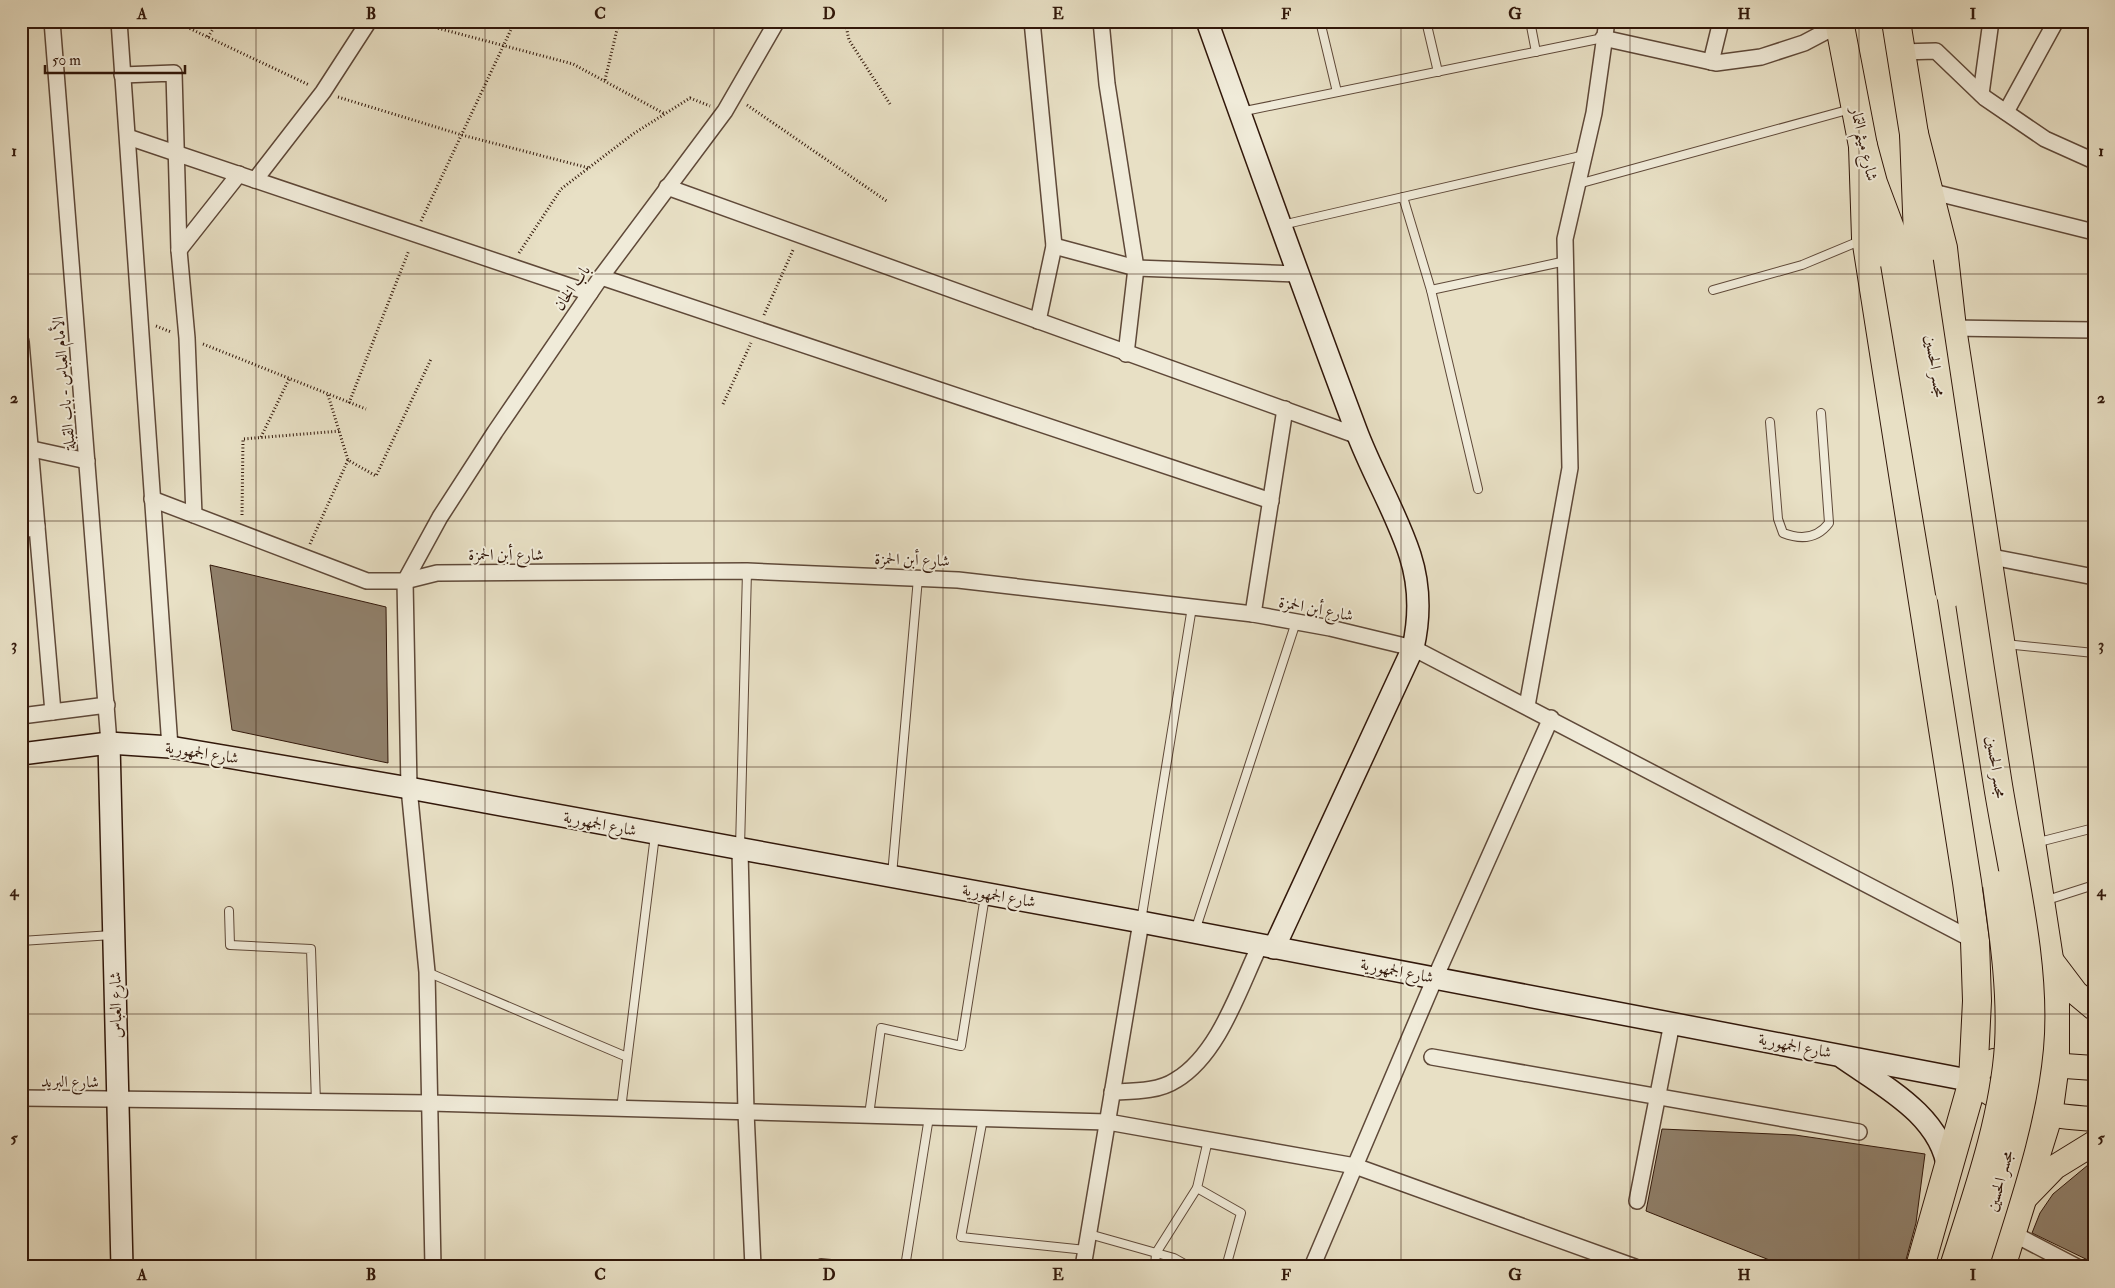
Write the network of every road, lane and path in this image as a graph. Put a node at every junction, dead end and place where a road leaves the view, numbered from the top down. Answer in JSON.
{"nodes":[{"id":1,"x":52,"y":21,"type":"edge"},
{"id":2,"x":119,"y":21,"type":"edge"},
{"id":3,"x":174,"y":21,"type":"edge"},
{"id":4,"x":218,"y":21,"type":"edge"},
{"id":5,"x":369,"y":21,"type":"edge"},
{"id":6,"x":411,"y":21,"type":"edge"},
{"id":7,"x":515,"y":21,"type":"edge"},
{"id":8,"x":619,"y":21,"type":"edge"},
{"id":9,"x":777,"y":21,"type":"edge"},
{"id":10,"x":845,"y":21,"type":"edge"},
{"id":11,"x":1032,"y":21,"type":"edge"},
{"id":12,"x":1101,"y":21,"type":"edge"},
{"id":13,"x":1207,"y":21,"type":"edge"},
{"id":14,"x":1320,"y":21,"type":"edge"},
{"id":15,"x":1426,"y":21,"type":"edge"},
{"id":16,"x":1530,"y":21,"type":"edge"},
{"id":17,"x":1607,"y":21,"type":"edge"},
{"id":18,"x":1721,"y":21,"type":"edge"},
{"id":19,"x":1896,"y":21,"type":"edge"},
{"id":20,"x":1991,"y":21,"type":"edge"},
{"id":21,"x":2056,"y":21,"type":"edge"},
{"id":22,"x":1839,"y":23,"type":"edge"},
{"id":23,"x":208,"y":37,"type":"junction"},
{"id":24,"x":1604,"y":38,"type":"junction"},
{"id":25,"x":504,"y":46,"type":"junction"},
{"id":26,"x":1536,"y":52,"type":"junction"},
{"id":27,"x":1901,"y":52,"type":"junction"},
{"id":28,"x":1711,"y":62,"type":"junction"},
{"id":29,"x":1438,"y":72,"type":"junction"},
{"id":30,"x":122,"y":75,"type":"junction"},
{"id":31,"x":605,"y":80,"type":"junction"},
{"id":32,"x":323,"y":92,"type":"junction"},
{"id":33,"x":1337,"y":92,"type":"junction"},
{"id":34,"x":1981,"y":94,"type":"junction"},
{"id":35,"x":734,"y":96,"type":"junction"},
{"id":36,"x":890,"y":104,"type":"dead end"},
{"id":37,"x":1856,"y":108,"type":"junction"},
{"id":38,"x":725,"y":111,"type":"junction"},
{"id":39,"x":1240,"y":112,"type":"junction"},
{"id":40,"x":2006,"y":112,"type":"junction"},
{"id":41,"x":665,"y":114,"type":"junction"},
{"id":42,"x":1914,"y":134,"type":"junction"},
{"id":43,"x":462,"y":135,"type":"junction"},
{"id":44,"x":128,"y":137,"type":"junction"},
{"id":45,"x":1864,"y":146,"type":"junction"},
{"id":46,"x":176,"y":153,"type":"junction"},
{"id":47,"x":1585,"y":155,"type":"junction"},
{"id":48,"x":2094,"y":161,"type":"edge"},
{"id":49,"x":588,"y":168,"type":"junction"},
{"id":50,"x":239,"y":174,"type":"junction"},
{"id":51,"x":255,"y":180,"type":"junction"},
{"id":52,"x":1578,"y":184,"type":"junction"},
{"id":53,"x":668,"y":187,"type":"junction"},
{"id":54,"x":1929,"y":191,"type":"junction"},
{"id":55,"x":1403,"y":197,"type":"junction"},
{"id":56,"x":888,"y":202,"type":"dead end"},
{"id":57,"x":1280,"y":225,"type":"junction"},
{"id":58,"x":2094,"y":232,"type":"edge"},
{"id":59,"x":416,"y":234,"type":"junction"},
{"id":60,"x":1866,"y":238,"type":"junction"},
{"id":61,"x":1054,"y":246,"type":"junction"},
{"id":62,"x":179,"y":250,"type":"junction"},
{"id":63,"x":1566,"y":261,"type":"junction"},
{"id":64,"x":1907,"y":263,"type":"junction"},
{"id":65,"x":511,"y":266,"type":"junction"},
{"id":66,"x":1136,"y":268,"type":"junction"},
{"id":67,"x":1297,"y":274,"type":"junction"},
{"id":68,"x":601,"y":277,"type":"junction"},
{"id":69,"x":1431,"y":290,"type":"junction"},
{"id":70,"x":1713,"y":290,"type":"dead end"},
{"id":71,"x":590,"y":292,"type":"junction"},
{"id":72,"x":139,"y":319,"type":"junction"},
{"id":73,"x":1038,"y":321,"type":"junction"},
{"id":74,"x":1952,"y":328,"type":"junction"},
{"id":75,"x":2093,"y":334,"type":"edge"},
{"id":76,"x":186,"y":338,"type":"junction"},
{"id":77,"x":21,"y":342,"type":"edge"},
{"id":78,"x":1126,"y":354,"type":"junction"},
{"id":79,"x":431,"y":359,"type":"dead end"},
{"id":80,"x":289,"y":379,"type":"junction"},
{"id":81,"x":328,"y":394,"type":"junction"},
{"id":82,"x":349,"y":403,"type":"junction"},
{"id":83,"x":366,"y":409,"type":"dead end"},
{"id":84,"x":1285,"y":409,"type":"junction"},
{"id":85,"x":1820,"y":413,"type":"dead end"},
{"id":86,"x":1770,"y":422,"type":"dead end"},
{"id":87,"x":340,"y":431,"type":"junction"},
{"id":88,"x":1358,"y":436,"type":"junction"},
{"id":89,"x":261,"y":438,"type":"junction"},
{"id":90,"x":26,"y":448,"type":"edge"},
{"id":91,"x":348,"y":460,"type":"junction"},
{"id":92,"x":87,"y":461,"type":"junction"},
{"id":93,"x":1478,"y":488,"type":"dead end"},
{"id":94,"x":152,"y":499,"type":"junction"},
{"id":95,"x":1271,"y":501,"type":"junction"},
{"id":96,"x":194,"y":515,"type":"junction"},
{"id":97,"x":37,"y":526,"type":"junction"},
{"id":98,"x":21,"y":531,"type":"edge"},
{"id":99,"x":242,"y":534,"type":"junction"},
{"id":100,"x":1987,"y":556,"type":"junction"},
{"id":101,"x":303,"y":558,"type":"junction"},
{"id":102,"x":747,"y":571,"type":"junction"},
{"id":103,"x":2094,"y":577,"type":"edge"},
{"id":104,"x":918,"y":578,"type":"junction"},
{"id":105,"x":405,"y":581,"type":"junction"},
{"id":106,"x":1192,"y":607,"type":"junction"},
{"id":107,"x":1253,"y":614,"type":"junction"},
{"id":108,"x":1296,"y":622,"type":"junction"},
{"id":109,"x":2000,"y":643,"type":"junction"},
{"id":110,"x":1413,"y":648,"type":"junction"},
{"id":111,"x":2094,"y":652,"type":"edge"},
{"id":112,"x":106,"y":705,"type":"junction"},
{"id":113,"x":1527,"y":706,"type":"junction"},
{"id":114,"x":53,"y":712,"type":"junction"},
{"id":115,"x":21,"y":716,"type":"edge"},
{"id":116,"x":1551,"y":718,"type":"junction"},
{"id":117,"x":109,"y":743,"type":"junction"},
{"id":118,"x":170,"y":747,"type":"junction"},
{"id":119,"x":21,"y":754,"type":"edge"},
{"id":120,"x":409,"y":788,"type":"junction"},
{"id":121,"x":2094,"y":828,"type":"edge"},
{"id":122,"x":655,"y":834,"type":"junction"},
{"id":123,"x":2031,"y":844,"type":"junction"},
{"id":124,"x":740,"y":850,"type":"junction"},
{"id":125,"x":892,"y":877,"type":"junction"},
{"id":126,"x":2094,"y":885,"type":"edge"},
{"id":127,"x":986,"y":894,"type":"junction"},
{"id":128,"x":2040,"y":902,"type":"junction"},
{"id":129,"x":229,"y":911,"type":"dead end"},
{"id":130,"x":1140,"y":922,"type":"junction"},
{"id":131,"x":1194,"y":933,"type":"junction"},
{"id":132,"x":114,"y":935,"type":"junction"},
{"id":133,"x":21,"y":941,"type":"edge"},
{"id":134,"x":1975,"y":941,"type":"junction"},
{"id":135,"x":1267,"y":946,"type":"junction"},
{"id":136,"x":2048,"y":956,"type":"junction"},
{"id":137,"x":427,"y":972,"type":"junction"},
{"id":138,"x":1435,"y":978,"type":"junction"},
{"id":139,"x":2094,"y":1008,"type":"edge"},
{"id":140,"x":1672,"y":1023,"type":"junction"},
{"id":141,"x":1836,"y":1054,"type":"junction"},
{"id":142,"x":627,"y":1057,"type":"junction"},
{"id":143,"x":1432,"y":1057,"type":"dead end"},
{"id":144,"x":2055,"y":1064,"type":"junction"},
{"id":145,"x":2094,"y":1068,"type":"edge"},
{"id":146,"x":1973,"y":1082,"type":"junction"},
{"id":147,"x":1112,"y":1092,"type":"junction"},
{"id":148,"x":1657,"y":1097,"type":"junction"},
{"id":149,"x":21,"y":1098,"type":"edge"},
{"id":150,"x":118,"y":1101,"type":"junction"},
{"id":151,"x":316,"y":1103,"type":"junction"},
{"id":152,"x":430,"y":1103,"type":"junction"},
{"id":153,"x":621,"y":1108,"type":"junction"},
{"id":154,"x":746,"y":1112,"type":"junction"},
{"id":155,"x":869,"y":1115,"type":"junction"},
{"id":156,"x":2048,"y":1116,"type":"junction"},
{"id":157,"x":929,"y":1117,"type":"junction"},
{"id":158,"x":983,"y":1118,"type":"junction"},
{"id":159,"x":2094,"y":1119,"type":"edge"},
{"id":160,"x":1108,"y":1122,"type":"junction"},
{"id":161,"x":1859,"y":1132,"type":"dead end"},
{"id":162,"x":1208,"y":1140,"type":"junction"},
{"id":163,"x":2094,"y":1143,"type":"edge"},
{"id":164,"x":1355,"y":1166,"type":"junction"},
{"id":165,"x":1948,"y":1170,"type":"junction"},
{"id":166,"x":1197,"y":1188,"type":"junction"},
{"id":167,"x":2022,"y":1200,"type":"junction"},
{"id":168,"x":1637,"y":1202,"type":"dead end"},
{"id":169,"x":2012,"y":1233,"type":"junction"},
{"id":170,"x":1089,"y":1234,"type":"junction"},
{"id":171,"x":1086,"y":1250,"type":"junction"},
{"id":172,"x":1156,"y":1253,"type":"junction"},
{"id":173,"x":122,"y":1267,"type":"edge"},
{"id":174,"x":433,"y":1267,"type":"edge"},
{"id":175,"x":753,"y":1267,"type":"edge"},
{"id":176,"x":821,"y":1267,"type":"edge"},
{"id":177,"x":862,"y":1267,"type":"edge"},
{"id":178,"x":905,"y":1267,"type":"edge"},
{"id":179,"x":1083,"y":1267,"type":"edge"},
{"id":180,"x":1154,"y":1267,"type":"edge"},
{"id":181,"x":1190,"y":1267,"type":"edge"},
{"id":182,"x":1226,"y":1267,"type":"edge"},
{"id":183,"x":1312,"y":1267,"type":"edge"},
{"id":184,"x":1634,"y":1267,"type":"edge"},
{"id":185,"x":1920,"y":1267,"type":"edge"},
{"id":186,"x":1954,"y":1267,"type":"edge"},
{"id":187,"x":1974,"y":1267,"type":"edge"},
{"id":188,"x":2001,"y":1267,"type":"edge"},
{"id":189,"x":2077,"y":1267,"type":"edge"}],
"edges":[{"from":1,"to":92,"type":"street","name":"الأمام العباس - باب القبلة"},
{"from":2,"to":30,"type":"street"},
{"from":3,"to":23,"type":"path"},
{"from":4,"to":23,"type":"path"},
{"from":5,"to":32,"type":"street"},
{"from":6,"to":25,"type":"path"},
{"from":7,"to":25,"type":"path"},
{"from":8,"to":31,"type":"path"},
{"from":9,"to":35,"type":"street","name":"باب الخان"},
{"from":10,"to":36,"type":"path"},
{"from":11,"to":61,"type":"street"},
{"from":12,"to":66,"type":"street"},
{"from":13,"to":39,"type":"main road"},
{"from":14,"to":33,"type":"lane"},
{"from":15,"to":29,"type":"lane"},
{"from":16,"to":26,"type":"lane"},
{"from":17,"to":24,"type":"street"},
{"from":18,"to":28,"type":"street"},
{"from":19,"to":27,"type":"highway"},
{"from":20,"to":34,"type":"street"},
{"from":21,"to":40,"type":"street"},
{"from":22,"to":28,"type":"street"},
{"from":22,"to":37,"type":"highway","name":"شارع ميثم التمار"},
{"from":23,"to":32,"type":"path"},
{"from":24,"to":26,"type":"lane"},
{"from":24,"to":28,"type":"street"},
{"from":24,"to":47,"type":"street"},
{"from":25,"to":31,"type":"path"},
{"from":25,"to":43,"type":"path"},
{"from":26,"to":29,"type":"lane"},
{"from":27,"to":34,"type":"street"},
{"from":27,"to":42,"type":"highway"},
{"from":29,"to":33,"type":"lane"},
{"from":30,"to":44,"type":"street"},
{"from":30,"to":46,"type":"street"},
{"from":31,"to":41,"type":"path"},
{"from":32,"to":43,"type":"path"},
{"from":32,"to":51,"type":"street"},
{"from":33,"to":39,"type":"lane"},
{"from":34,"to":40,"type":"street"},
{"from":35,"to":38,"type":"street","name":"باب الخان"},
{"from":35,"to":56,"type":"path"},
{"from":37,"to":45,"type":"highway","name":"شارع ميثم التمار"},
{"from":37,"to":52,"type":"lane"},
{"from":38,"to":41,"type":"path"},
{"from":38,"to":53,"type":"street","name":"باب الخان"},
{"from":39,"to":57,"type":"main road"},
{"from":40,"to":48,"type":"street"},
{"from":41,"to":49,"type":"path"},
{"from":42,"to":54,"type":"highway"},
{"from":42,"to":64,"type":"highway"},
{"from":43,"to":49,"type":"path"},
{"from":43,"to":59,"type":"path"},
{"from":44,"to":46,"type":"street"},
{"from":44,"to":72,"type":"street"},
{"from":45,"to":60,"type":"highway"},
{"from":45,"to":64,"type":"highway","name":"شارع ميثم التمار"},
{"from":46,"to":50,"type":"street"},
{"from":46,"to":62,"type":"street"},
{"from":47,"to":52,"type":"street"},
{"from":47,"to":55,"type":"lane"},
{"from":49,"to":65,"type":"path"},
{"from":50,"to":51,"type":"street"},
{"from":50,"to":62,"type":"street"},
{"from":51,"to":59,"type":"street"},
{"from":52,"to":63,"type":"street"},
{"from":53,"to":68,"type":"street","name":"باب الخان"},
{"from":53,"to":73,"type":"street"},
{"from":54,"to":58,"type":"street"},
{"from":54,"to":74,"type":"highway"},
{"from":55,"to":57,"type":"lane"},
{"from":55,"to":69,"type":"lane"},
{"from":57,"to":67,"type":"main road"},
{"from":59,"to":65,"type":"street"},
{"from":59,"to":82,"type":"path"},
{"from":60,"to":70,"type":"lane"},
{"from":60,"to":134,"type":"highway"},
{"from":61,"to":66,"type":"street"},
{"from":61,"to":73,"type":"street"},
{"from":62,"to":76,"type":"street"},
{"from":63,"to":69,"type":"lane"},
{"from":63,"to":113,"type":"street"},
{"from":64,"to":186,"type":"highway","name":"مجسر الحسين","bridge":true},
{"from":64,"to":187,"type":"highway","name":"مجسر الحسين","bridge":true},
{"from":65,"to":71,"type":"street"},
{"from":66,"to":67,"type":"street"},
{"from":66,"to":78,"type":"street"},
{"from":67,"to":88,"type":"main road"},
{"from":68,"to":71,"type":"street","name":"باب الخان"},
{"from":68,"to":95,"type":"street"},
{"from":69,"to":93,"type":"lane"},
{"from":71,"to":105,"type":"street","name":"باب الخان"},
{"from":72,"to":76,"type":"path"},
{"from":72,"to":94,"type":"street"},
{"from":73,"to":78,"type":"street"},
{"from":74,"to":75,"type":"street"},
{"from":74,"to":100,"type":"highway"},
{"from":76,"to":80,"type":"path"},
{"from":76,"to":96,"type":"street"},
{"from":77,"to":90,"type":"street"},
{"from":78,"to":84,"type":"street"},
{"from":79,"to":91,"type":"path"},
{"from":80,"to":81,"type":"path"},
{"from":80,"to":89,"type":"path"},
{"from":81,"to":82,"type":"path"},
{"from":81,"to":87,"type":"path"},
{"from":82,"to":83,"type":"path"},
{"from":84,"to":88,"type":"street"},
{"from":84,"to":95,"type":"street"},
{"from":85,"to":86,"type":"lane"},
{"from":87,"to":89,"type":"path"},
{"from":87,"to":91,"type":"path"},
{"from":88,"to":110,"type":"main road"},
{"from":89,"to":99,"type":"path"},
{"from":90,"to":92,"type":"street"},
{"from":90,"to":97,"type":"street"},
{"from":91,"to":101,"type":"path"},
{"from":92,"to":112,"type":"street","name":"الأمام العباس - باب القبلة"},
{"from":94,"to":96,"type":"street","name":"شارع أبن الحمزة"},
{"from":94,"to":118,"type":"street"},
{"from":95,"to":107,"type":"street"},
{"from":96,"to":99,"type":"street","name":"شارع أبن الحمزة"},
{"from":97,"to":98,"type":"street"},
{"from":97,"to":114,"type":"street"},
{"from":99,"to":101,"type":"street","name":"شارع أبن الحمزة"},
{"from":100,"to":103,"type":"street"},
{"from":100,"to":109,"type":"highway"},
{"from":101,"to":105,"type":"street","name":"شارع أبن الحمزة"},
{"from":102,"to":104,"type":"street","name":"شارع أبن الحمزة"},
{"from":102,"to":105,"type":"street","name":"شارع أبن الحمزة"},
{"from":102,"to":124,"type":"lane"},
{"from":104,"to":106,"type":"street","name":"شارع أبن الحمزة"},
{"from":104,"to":125,"type":"lane"},
{"from":105,"to":120,"type":"street"},
{"from":106,"to":107,"type":"street","name":"شارع أبن الحمزة"},
{"from":106,"to":130,"type":"lane"},
{"from":107,"to":108,"type":"street","name":"شارع أبن الحمزة"},
{"from":108,"to":110,"type":"street","name":"شارع أبن الحمزة"},
{"from":108,"to":131,"type":"lane"},
{"from":109,"to":111,"type":"lane"},
{"from":109,"to":123,"type":"highway"},
{"from":110,"to":113,"type":"street","name":"شارع أبن الحمزة"},
{"from":110,"to":135,"type":"main road"},
{"from":112,"to":114,"type":"street"},
{"from":112,"to":117,"type":"street","name":"الأمام العباس - باب القبلة"},
{"from":113,"to":116,"type":"street","name":"شارع أبن الحمزة"},
{"from":114,"to":115,"type":"street"},
{"from":116,"to":134,"type":"street","name":"شارع أبن الحمزة"},
{"from":116,"to":138,"type":"street"},
{"from":117,"to":118,"type":"main road","name":"شارع الجمهورية"},
{"from":117,"to":119,"type":"main road","name":"شارع الجمهورية"},
{"from":117,"to":132,"type":"main road","name":"شارع العباس"},
{"from":118,"to":120,"type":"main road","name":"شارع الجمهورية"},
{"from":120,"to":122,"type":"main road","name":"شارع الجمهورية"},
{"from":120,"to":137,"type":"street"},
{"from":121,"to":123,"type":"lane"},
{"from":122,"to":124,"type":"main road","name":"شارع الجمهورية"},
{"from":122,"to":142,"type":"lane"},
{"from":123,"to":128,"type":"highway"},
{"from":124,"to":125,"type":"main road","name":"شارع الجمهورية"},
{"from":124,"to":154,"type":"street"},
{"from":125,"to":127,"type":"main road","name":"شارع الجمهورية"},
{"from":126,"to":128,"type":"lane"},
{"from":127,"to":130,"type":"main road","name":"شارع الجمهورية"},
{"from":127,"to":155,"type":"lane"},
{"from":128,"to":136,"type":"highway"},
{"from":129,"to":151,"type":"lane"},
{"from":130,"to":131,"type":"main road","name":"شارع الجمهورية"},
{"from":130,"to":147,"type":"street"},
{"from":131,"to":135,"type":"main road","name":"شارع الجمهورية"},
{"from":132,"to":133,"type":"lane"},
{"from":132,"to":150,"type":"main road","name":"شارع العباس"},
{"from":134,"to":146,"type":"highway"},
{"from":135,"to":138,"type":"main road","name":"شارع الجمهورية"},
{"from":135,"to":147,"type":"street"},
{"from":136,"to":139,"type":"main road"},
{"from":136,"to":144,"type":"highway"},
{"from":137,"to":142,"type":"lane"},
{"from":137,"to":152,"type":"street"},
{"from":138,"to":140,"type":"main road","name":"شارع الجمهورية"},
{"from":138,"to":164,"type":"street"},
{"from":140,"to":141,"type":"main road","name":"شارع الجمهورية"},
{"from":140,"to":148,"type":"street"},
{"from":141,"to":146,"type":"main road","name":"شارع الجمهورية"},
{"from":141,"to":165,"type":"main road"},
{"from":142,"to":153,"type":"lane"},
{"from":143,"to":148,"type":"street"},
{"from":144,"to":145,"type":"main road"},
{"from":144,"to":146,"type":"main road"},
{"from":144,"to":156,"type":"highway"},
{"from":146,"to":156,"type":"main road"},
{"from":146,"to":165,"type":"highway"},
{"from":147,"to":160,"type":"street"},
{"from":148,"to":161,"type":"street"},
{"from":148,"to":168,"type":"street"},
{"from":149,"to":150,"type":"street","name":"شارع البريد"},
{"from":150,"to":151,"type":"street","name":"شارع البريد"},
{"from":150,"to":173,"type":"main road","name":"شارع العباس"},
{"from":151,"to":152,"type":"street","name":"شارع البريد"},
{"from":152,"to":153,"type":"street","name":"شارع البريد"},
{"from":152,"to":174,"type":"street"},
{"from":153,"to":154,"type":"street","name":"شارع البريد"},
{"from":154,"to":155,"type":"street","name":"شارع البريد"},
{"from":154,"to":175,"type":"street"},
{"from":155,"to":157,"type":"street","name":"شارع البريد"},
{"from":156,"to":159,"type":"main road"},
{"from":156,"to":167,"type":"highway"},
{"from":157,"to":158,"type":"street","name":"شارع البريد"},
{"from":157,"to":178,"type":"lane"},
{"from":158,"to":160,"type":"street","name":"شارع البريد"},
{"from":158,"to":171,"type":"lane"},
{"from":160,"to":162,"type":"street","name":"شارع البريد"},
{"from":160,"to":170,"type":"street"},
{"from":162,"to":164,"type":"street","name":"شارع البريد"},
{"from":162,"to":166,"type":"lane"},
{"from":163,"to":167,"type":"main road"},
{"from":164,"to":183,"type":"street"},
{"from":164,"to":184,"type":"street","name":"شارع البريد"},
{"from":165,"to":185,"type":"highway"},
{"from":166,"to":172,"type":"lane"},
{"from":166,"to":182,"type":"lane"},
{"from":167,"to":169,"type":"highway"},
{"from":169,"to":188,"type":"highway"},
{"from":169,"to":189,"type":"street"},
{"from":170,"to":171,"type":"street"},
{"from":170,"to":172,"type":"lane"},
{"from":171,"to":179,"type":"street"},
{"from":172,"to":180,"type":"lane"},
{"from":172,"to":181,"type":"lane"},
{"from":176,"to":177,"type":"lane"}]}
